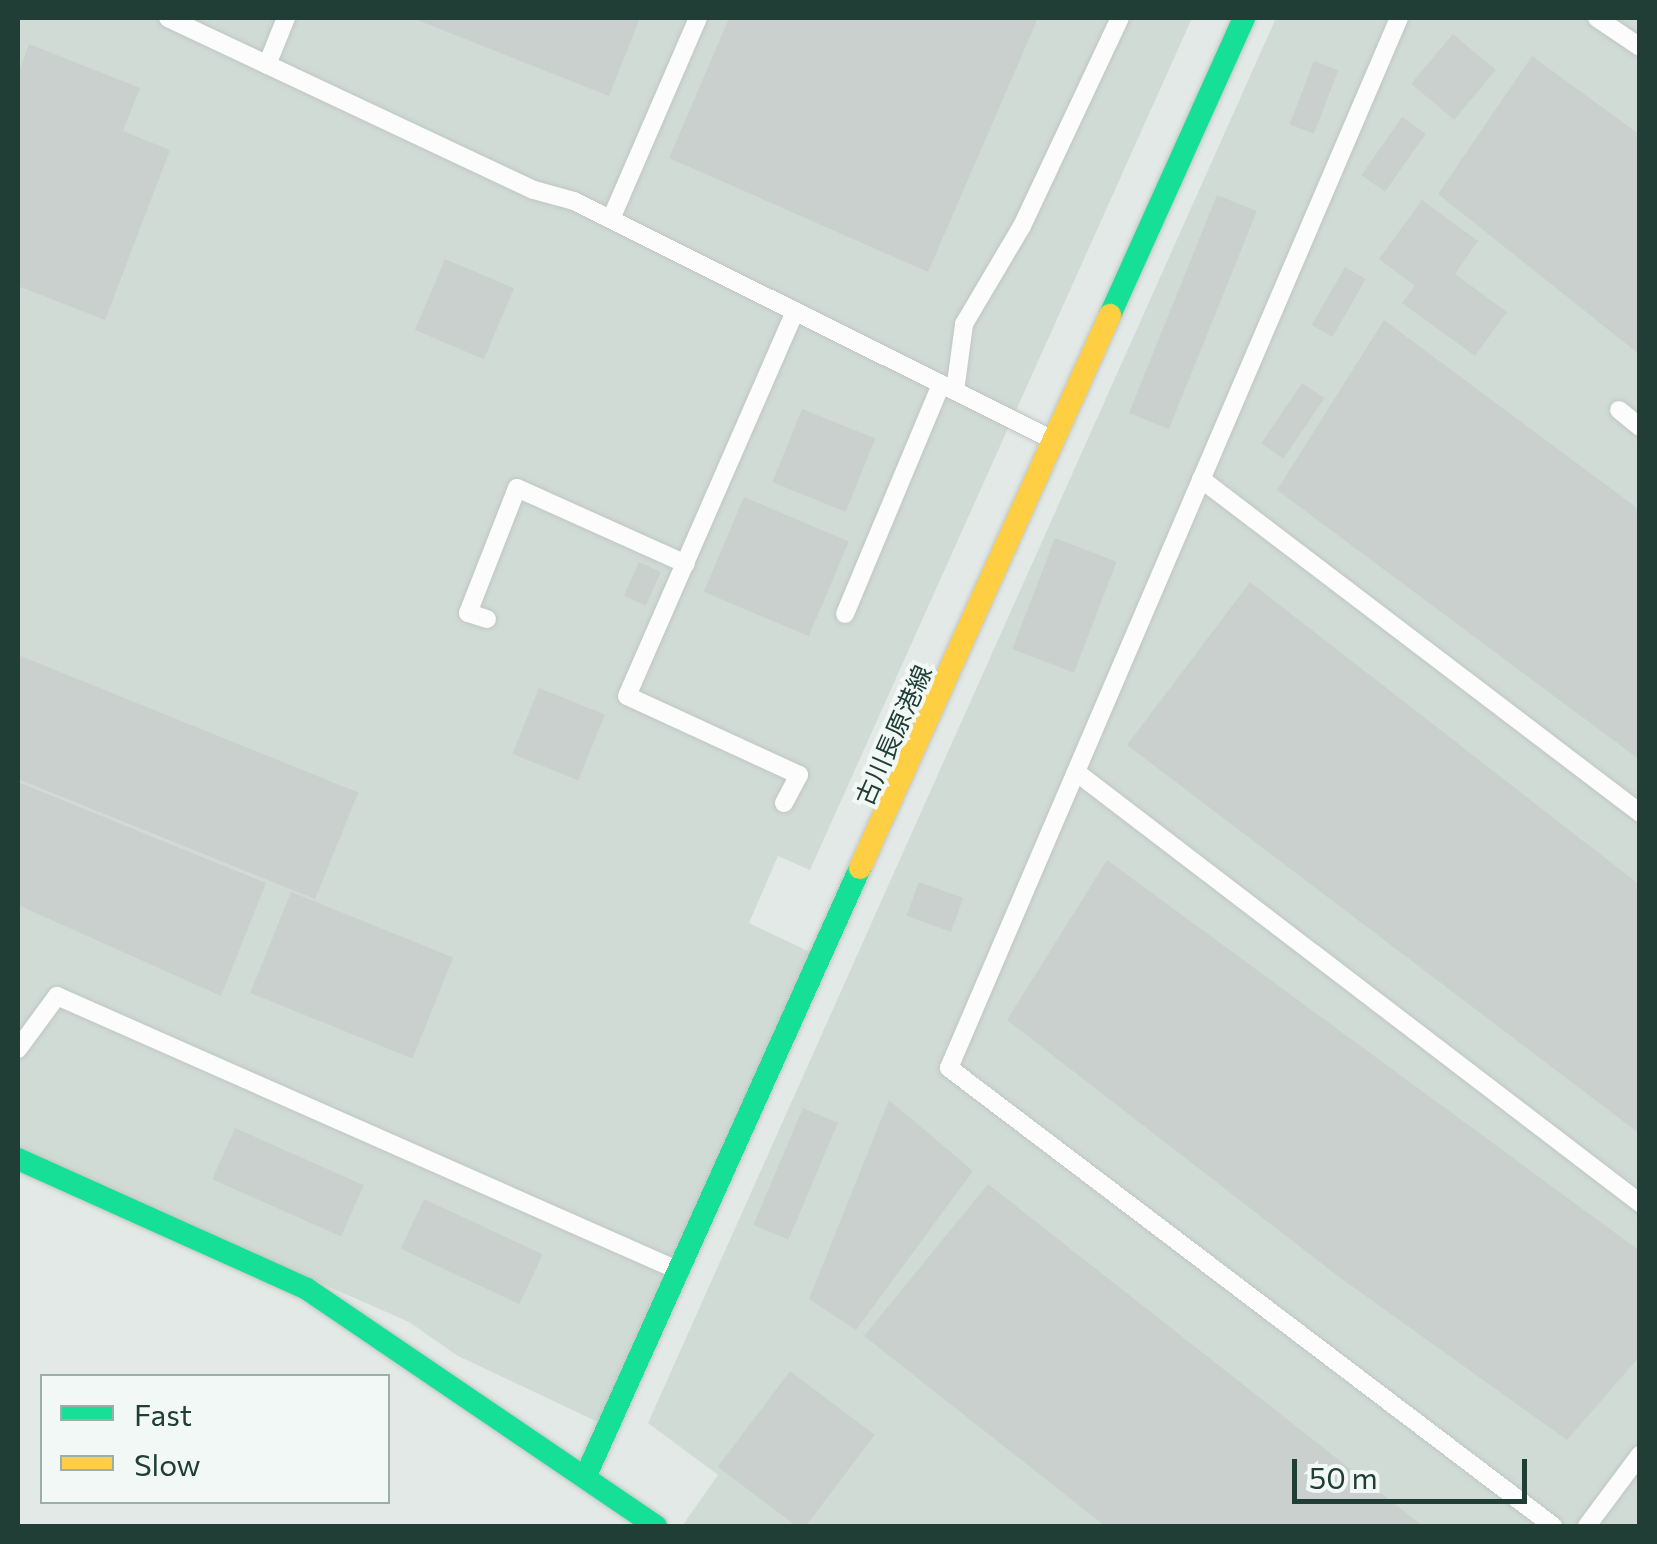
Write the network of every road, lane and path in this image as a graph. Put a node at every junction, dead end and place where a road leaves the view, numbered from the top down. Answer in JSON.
{"nodes":[{"id":1,"x":168,"y":18,"type":"edge"},
{"id":2,"x":286,"y":18,"type":"edge"},
{"id":3,"x":698,"y":18,"type":"edge"},
{"id":4,"x":1120,"y":18,"type":"edge"},
{"id":5,"x":1244,"y":18,"type":"edge"},
{"id":6,"x":1399,"y":18,"type":"edge"},
{"id":7,"x":1596,"y":18,"type":"edge"},
{"id":8,"x":1640,"y":47,"type":"edge"},
{"id":9,"x":267,"y":65,"type":"junction"},
{"id":10,"x":611,"y":220,"type":"junction"},
{"id":11,"x":795,"y":311,"type":"junction"},
{"id":12,"x":948,"y":387,"type":"junction"},
{"id":13,"x":1619,"y":410,"type":"dead end"},
{"id":14,"x":1640,"y":426,"type":"edge"},
{"id":15,"x":1057,"y":442,"type":"junction"},
{"id":16,"x":1201,"y":480,"type":"junction"},
{"id":17,"x":686,"y":564,"type":"junction"},
{"id":18,"x":845,"y":614,"type":"dead end"},
{"id":19,"x":487,"y":619,"type":"dead end"},
{"id":20,"x":1076,"y":772,"type":"junction"},
{"id":21,"x":784,"y":802,"type":"dead end"},
{"id":22,"x":1640,"y":813,"type":"edge"},
{"id":23,"x":18,"y":1049,"type":"edge"},
{"id":24,"x":18,"y":1159,"type":"edge"},
{"id":25,"x":1640,"y":1203,"type":"edge"},
{"id":26,"x":680,"y":1271,"type":"junction"},
{"id":27,"x":1640,"y":1455,"type":"edge"},
{"id":28,"x":588,"y":1474,"type":"junction"},
{"id":29,"x":656,"y":1526,"type":"edge"},
{"id":30,"x":1553,"y":1526,"type":"edge"},
{"id":31,"x":1587,"y":1526,"type":"edge"}],
"edges":[{"from":1,"to":9,"type":"lane"},
{"from":2,"to":9,"type":"lane"},
{"from":3,"to":10,"type":"lane"},
{"from":4,"to":12,"type":"lane"},
{"from":5,"to":15,"type":"main road","name":"古川長原港線"},
{"from":6,"to":16,"type":"lane"},
{"from":7,"to":8,"type":"lane"},
{"from":9,"to":10,"type":"lane"},
{"from":10,"to":11,"type":"lane"},
{"from":11,"to":12,"type":"lane"},
{"from":11,"to":17,"type":"lane"},
{"from":12,"to":15,"type":"lane"},
{"from":12,"to":18,"type":"lane"},
{"from":13,"to":14,"type":"lane"},
{"from":15,"to":26,"type":"main road","name":"古川長原港線"},
{"from":16,"to":20,"type":"lane"},
{"from":16,"to":22,"type":"lane"},
{"from":17,"to":19,"type":"lane"},
{"from":17,"to":21,"type":"lane"},
{"from":20,"to":25,"type":"lane"},
{"from":20,"to":30,"type":"lane"},
{"from":23,"to":26,"type":"lane"},
{"from":24,"to":28,"type":"main road"},
{"from":26,"to":28,"type":"main road","name":"古川長原港線"},
{"from":27,"to":31,"type":"lane"},
{"from":28,"to":29,"type":"main road"}]}
